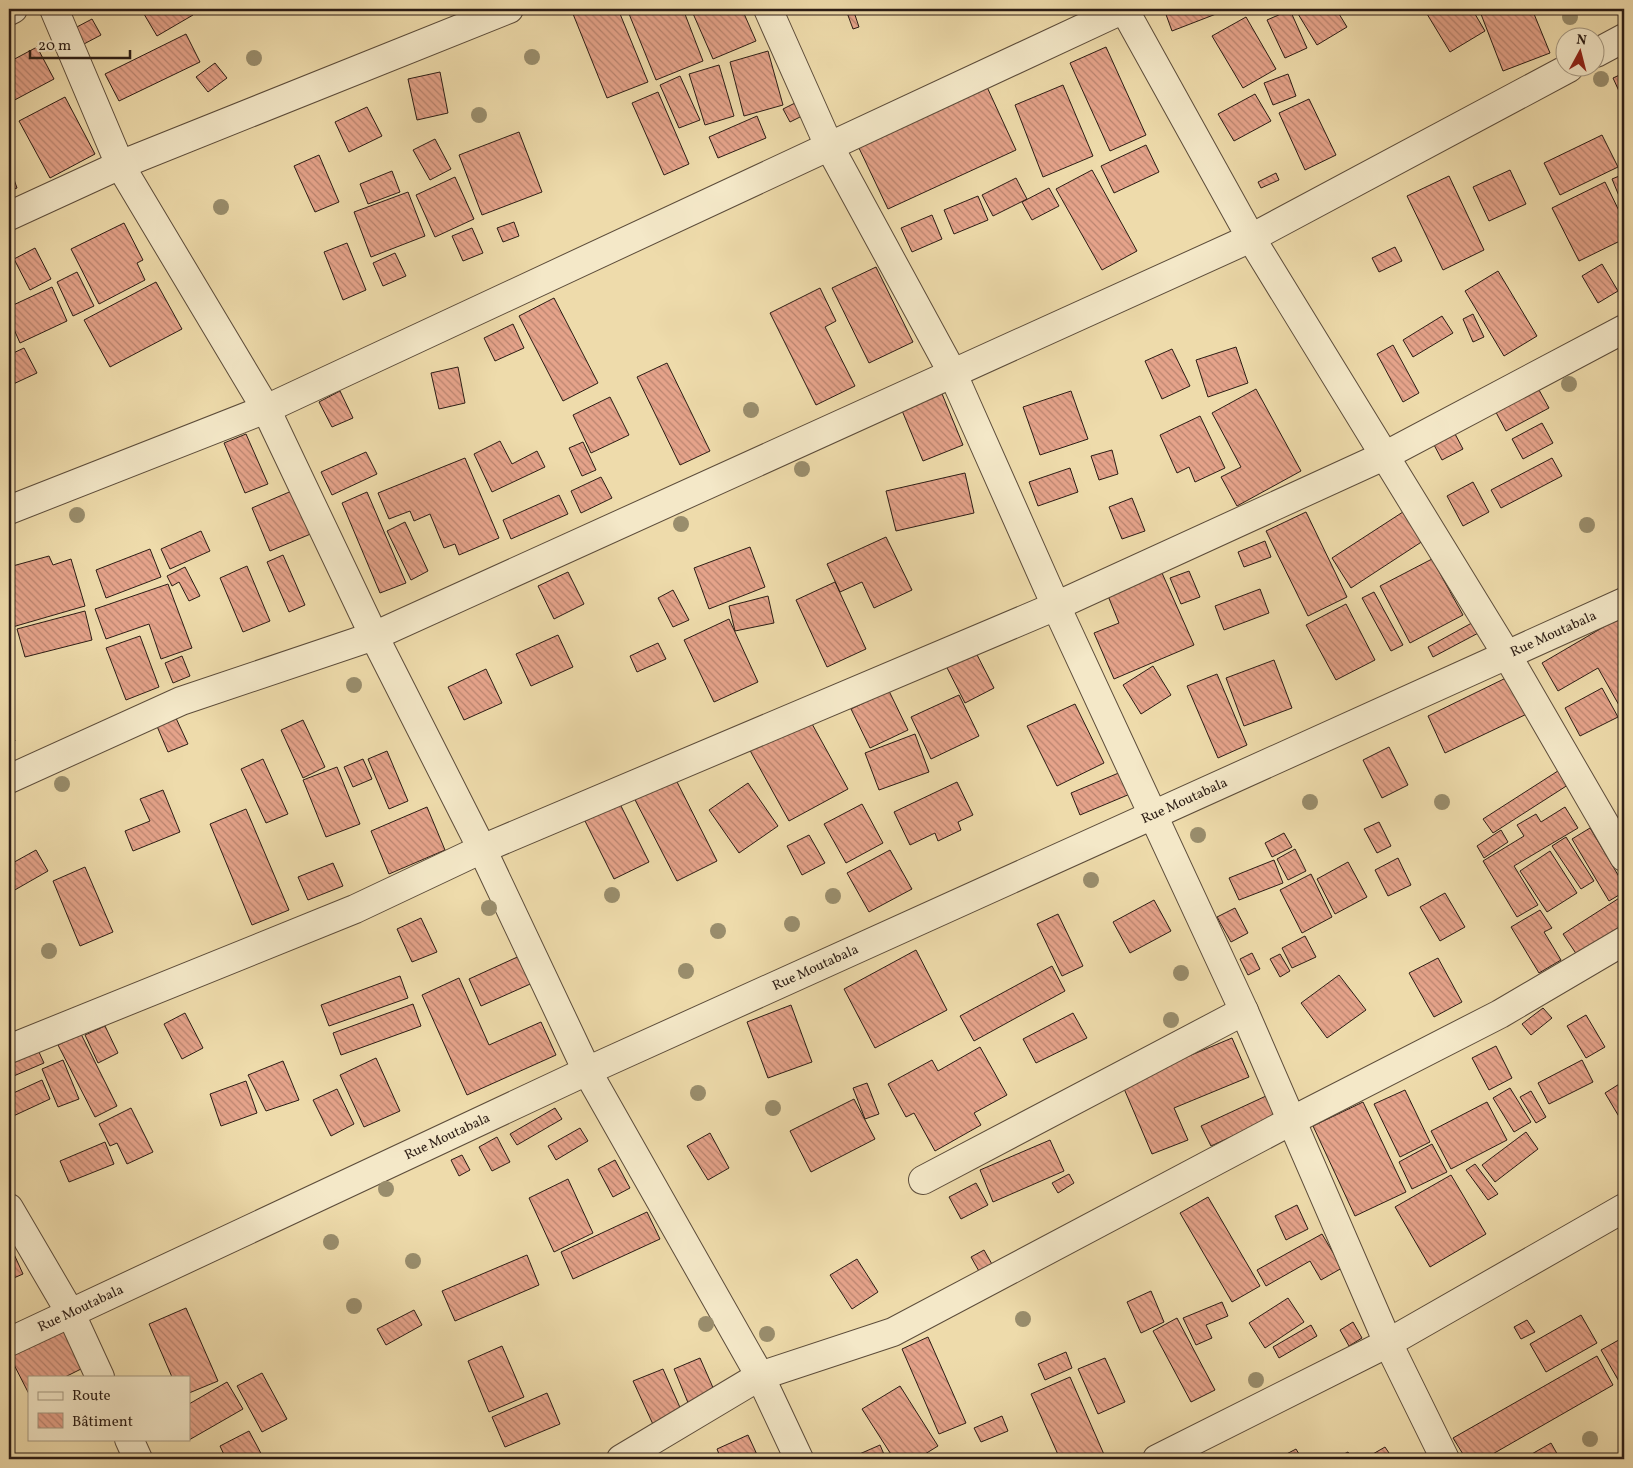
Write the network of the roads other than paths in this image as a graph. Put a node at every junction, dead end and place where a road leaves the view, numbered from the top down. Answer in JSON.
{"nodes":[{"id":1,"x":13,"y":9,"type":"edge"},
{"id":2,"x":54,"y":9,"type":"edge"},
{"id":3,"x":509,"y":9,"type":"edge"},
{"id":4,"x":768,"y":9,"type":"edge"},
{"id":5,"x":1124,"y":9,"type":"edge"},
{"id":6,"x":9,"y":12,"type":"edge"},
{"id":7,"x":1624,"y":38,"type":"edge"},
{"id":8,"x":1606,"y":48,"type":"edge"},
{"id":9,"x":1556,"y":75,"type":"edge"},
{"id":10,"x":828,"y":146,"type":"junction"},
{"id":11,"x":120,"y":165,"type":"junction"},
{"id":12,"x":9,"y":216,"type":"edge"},
{"id":13,"x":1252,"y":238,"type":"junction"},
{"id":14,"x":1624,"y":329,"type":"edge"},
{"id":15,"x":952,"y":372,"type":"junction"},
{"id":16,"x":266,"y":409,"type":"junction"},
{"id":17,"x":1386,"y":455,"type":"junction"},
{"id":18,"x":9,"y":510,"type":"edge"},
{"id":19,"x":1624,"y":602,"type":"edge"},
{"id":20,"x":1056,"y":606,"type":"junction"},
{"id":21,"x":374,"y":636,"type":"junction"},
{"id":22,"x":1507,"y":655,"type":"junction"},
{"id":23,"x":9,"y":779,"type":"edge"},
{"id":24,"x":1153,"y":813,"type":"junction"},
{"id":25,"x":482,"y":849,"type":"junction"},
{"id":26,"x":1624,"y":857,"type":"edge"},
{"id":27,"x":1624,"y":941,"type":"edge"},
{"id":28,"x":1244,"y":1012,"type":"junction"},
{"id":29,"x":9,"y":1049,"type":"edge"},
{"id":30,"x":587,"y":1071,"type":"junction"},
{"id":31,"x":1293,"y":1120,"type":"junction"},
{"id":32,"x":923,"y":1180,"type":"dead end"},
{"id":33,"x":9,"y":1208,"type":"edge"},
{"id":34,"x":1624,"y":1208,"type":"edge"},
{"id":35,"x":71,"y":1314,"type":"junction"},
{"id":36,"x":9,"y":1342,"type":"edge"},
{"id":37,"x":1388,"y":1343,"type":"junction"},
{"id":38,"x":100,"y":1376,"type":"edge"},
{"id":39,"x":760,"y":1376,"type":"junction"},
{"id":40,"x":129,"y":1440,"type":"edge"},
{"id":41,"x":138,"y":1459,"type":"edge"},
{"id":42,"x":622,"y":1459,"type":"edge"},
{"id":43,"x":799,"y":1459,"type":"edge"},
{"id":44,"x":1157,"y":1459,"type":"edge"},
{"id":45,"x":1445,"y":1459,"type":"edge"}],
"edges":[{"from":1,"to":6,"type":"street"},
{"from":2,"to":11,"type":"street"},
{"from":3,"to":11,"type":"street"},
{"from":4,"to":10,"type":"street"},
{"from":5,"to":10,"type":"street"},
{"from":5,"to":13,"type":"street"},
{"from":7,"to":8,"type":"street"},
{"from":9,"to":13,"type":"street"},
{"from":10,"to":15,"type":"street"},
{"from":10,"to":16,"type":"street"},
{"from":11,"to":12,"type":"street"},
{"from":11,"to":16,"type":"street"},
{"from":13,"to":15,"type":"street"},
{"from":13,"to":17,"type":"street"},
{"from":14,"to":17,"type":"street"},
{"from":15,"to":20,"type":"street"},
{"from":15,"to":21,"type":"street"},
{"from":16,"to":18,"type":"street"},
{"from":16,"to":21,"type":"street"},
{"from":17,"to":20,"type":"street"},
{"from":17,"to":22,"type":"street"},
{"from":19,"to":22,"type":"street","name":"Rue Moutabala"},
{"from":20,"to":24,"type":"street"},
{"from":20,"to":25,"type":"street"},
{"from":21,"to":23,"type":"street"},
{"from":21,"to":25,"type":"street"},
{"from":22,"to":24,"type":"street","name":"Rue Moutabala"},
{"from":22,"to":26,"type":"street"},
{"from":24,"to":28,"type":"street"},
{"from":24,"to":30,"type":"street","name":"Rue Moutabala"},
{"from":25,"to":29,"type":"street"},
{"from":25,"to":30,"type":"street"},
{"from":27,"to":31,"type":"street"},
{"from":28,"to":31,"type":"street"},
{"from":28,"to":32,"type":"street"},
{"from":30,"to":35,"type":"street","name":"Rue Moutabala"},
{"from":30,"to":39,"type":"street"},
{"from":31,"to":37,"type":"street"},
{"from":31,"to":39,"type":"street"},
{"from":33,"to":35,"type":"street"},
{"from":34,"to":37,"type":"street"},
{"from":35,"to":36,"type":"street","name":"Rue Moutabala"},
{"from":35,"to":38,"type":"street"},
{"from":37,"to":44,"type":"street"},
{"from":37,"to":45,"type":"street"},
{"from":39,"to":42,"type":"street"},
{"from":39,"to":43,"type":"street"},
{"from":40,"to":41,"type":"street"}]}
